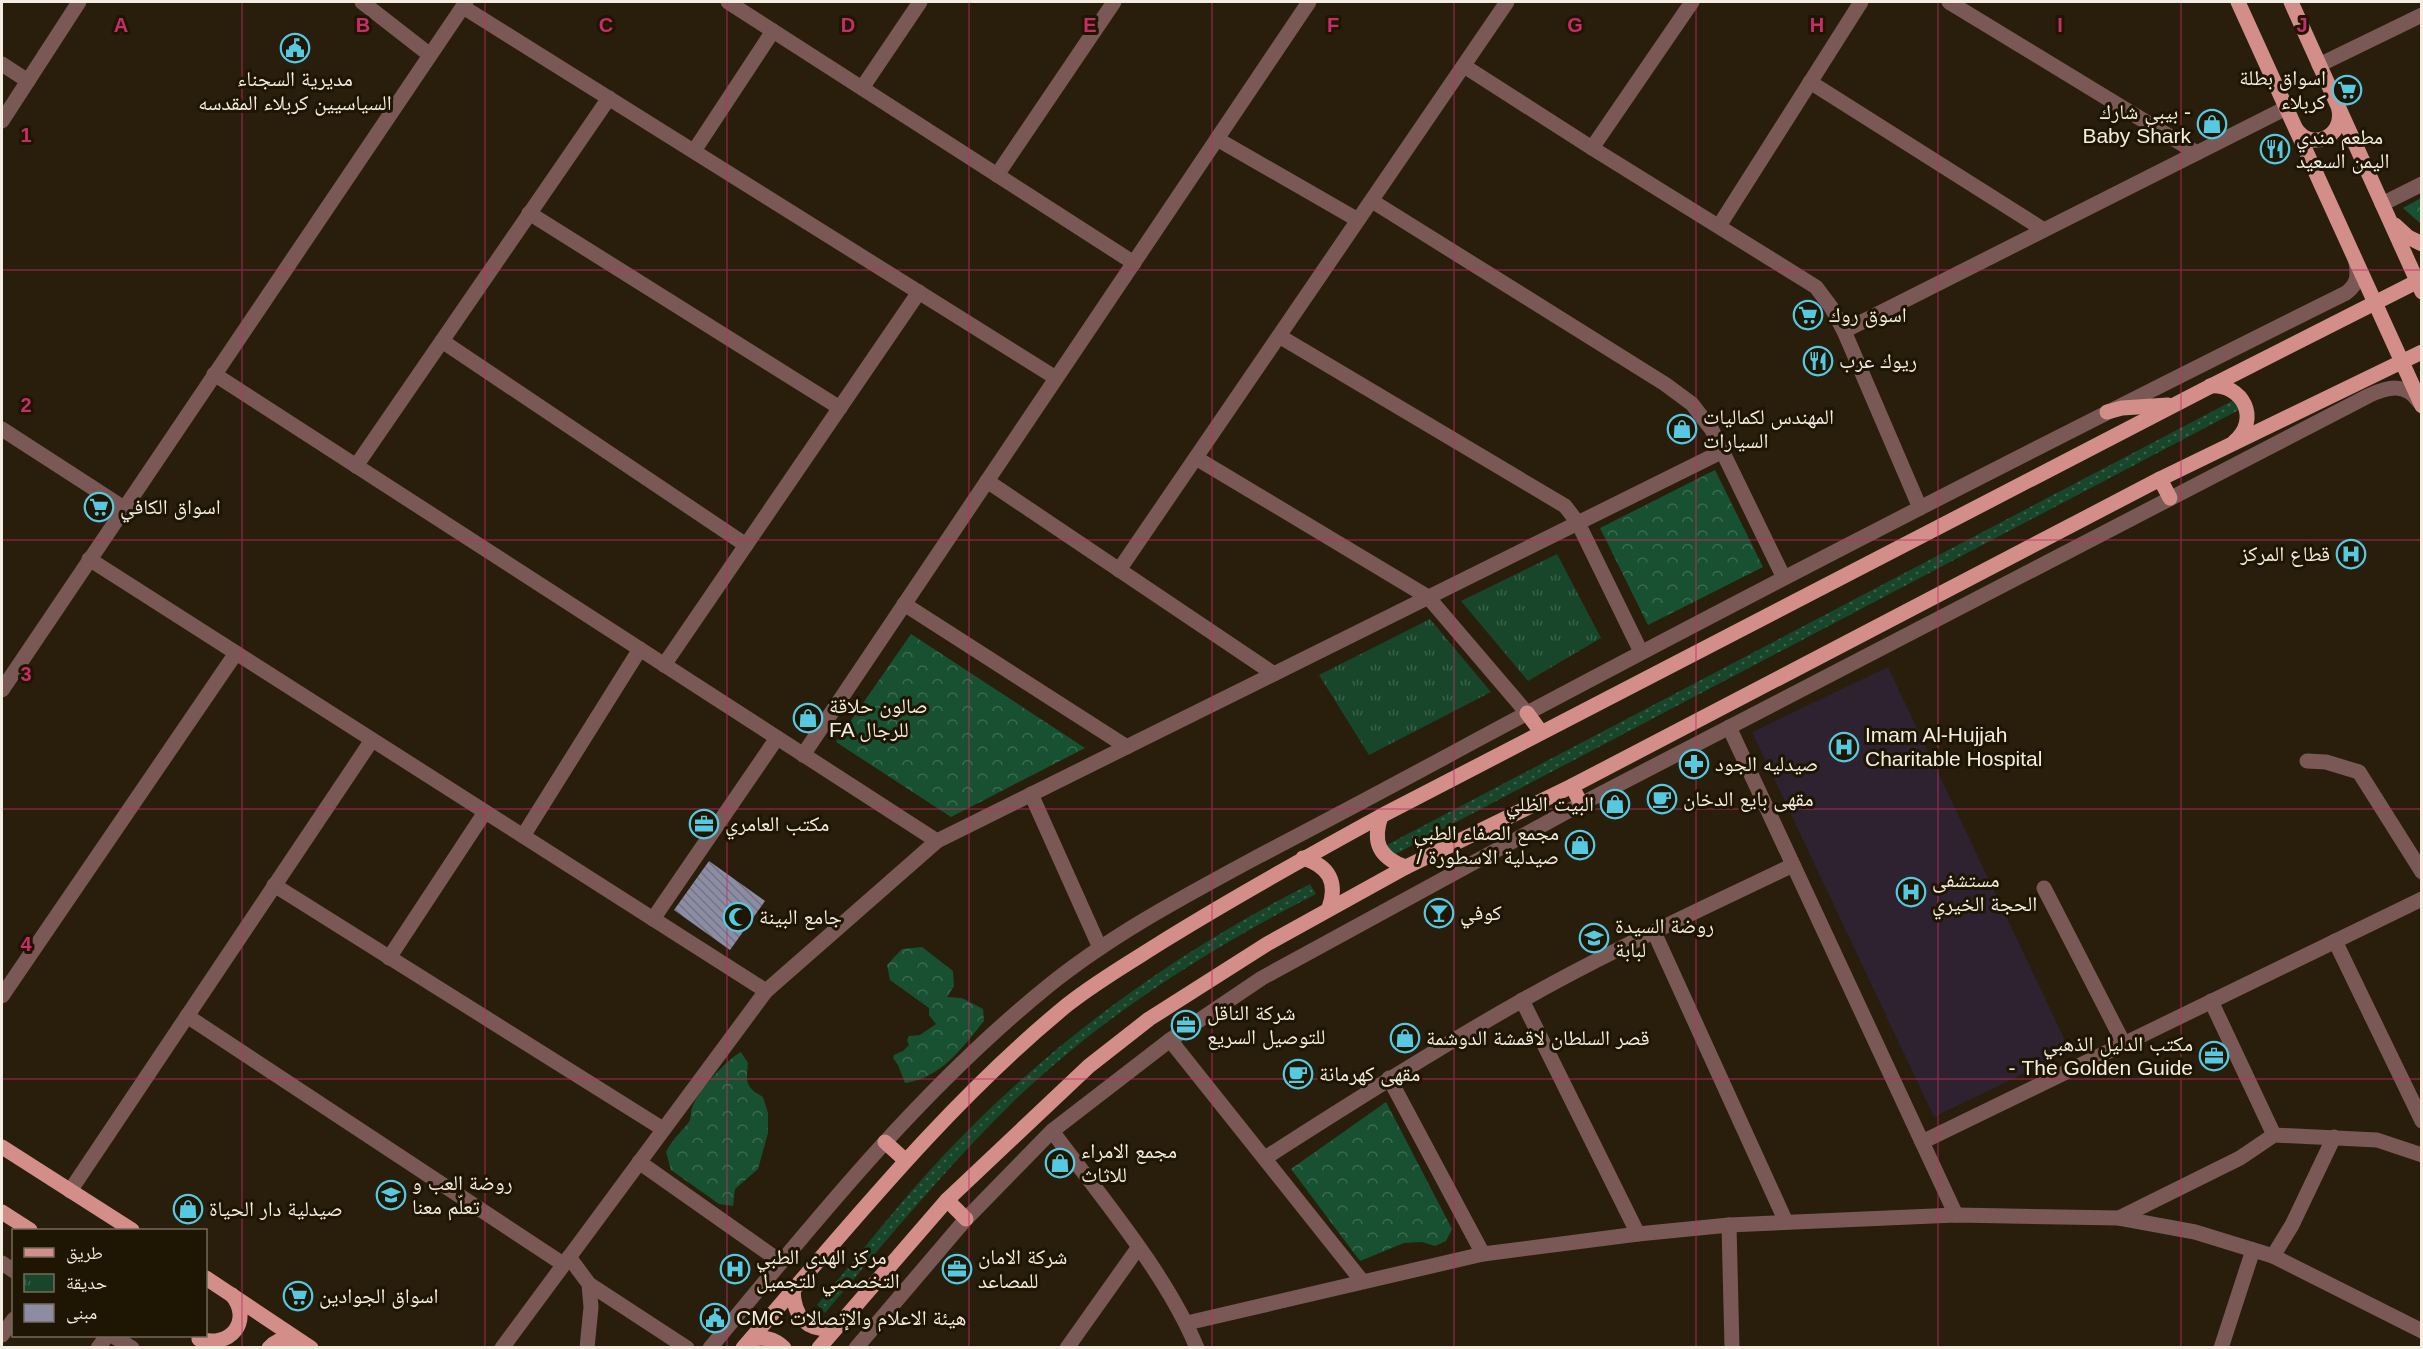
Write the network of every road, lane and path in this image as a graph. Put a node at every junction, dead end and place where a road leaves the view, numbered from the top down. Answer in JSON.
{"nodes":[{"id":1,"x":79,"y":2,"type":"edge"},
{"id":2,"x":362,"y":2,"type":"edge"},
{"id":3,"x":728,"y":2,"type":"edge"},
{"id":4,"x":920,"y":2,"type":"edge"},
{"id":5,"x":1114,"y":2,"type":"edge"},
{"id":6,"x":1309,"y":2,"type":"edge"},
{"id":7,"x":1507,"y":2,"type":"edge"},
{"id":8,"x":1692,"y":2,"type":"edge"},
{"id":9,"x":1861,"y":2,"type":"edge"},
{"id":10,"x":1949,"y":2,"type":"edge"},
{"id":11,"x":2291,"y":2,"type":"edge"},
{"id":12,"x":2237,"y":3,"type":"edge"},
{"id":13,"x":465,"y":4,"type":"edge"},
{"id":14,"x":2421,"y":15,"type":"edge"},
{"id":15,"x":773,"y":31,"type":"junction"},
{"id":16,"x":430,"y":55,"type":"junction"},
{"id":17,"x":2,"y":64,"type":"edge"},
{"id":18,"x":2319,"y":65,"type":"junction"},
{"id":19,"x":1464,"y":66,"type":"junction"},
{"id":20,"x":28,"y":81,"type":"junction"},
{"id":21,"x":1810,"y":82,"type":"junction"},
{"id":22,"x":862,"y":88,"type":"junction"},
{"id":23,"x":609,"y":98,"type":"junction"},
{"id":24,"x":2338,"y":107,"type":"junction"},
{"id":25,"x":2286,"y":108,"type":"junction"},
{"id":26,"x":2,"y":121,"type":"edge"},
{"id":27,"x":2294,"y":127,"type":"junction"},
{"id":28,"x":1217,"y":139,"type":"junction"},
{"id":29,"x":1592,"y":148,"type":"junction"},
{"id":30,"x":694,"y":151,"type":"junction"},
{"id":31,"x":2197,"y":153,"type":"junction"},
{"id":32,"x":998,"y":176,"type":"junction"},
{"id":33,"x":2421,"y":184,"type":"edge"},
{"id":34,"x":1371,"y":201,"type":"junction"},
{"id":35,"x":2382,"y":204,"type":"junction"},
{"id":36,"x":529,"y":213,"type":"junction"},
{"id":37,"x":1358,"y":220,"type":"junction"},
{"id":38,"x":1719,"y":226,"type":"junction"},
{"id":39,"x":2044,"y":230,"type":"junction"},
{"id":40,"x":2421,"y":244,"type":"edge"},
{"id":41,"x":2356,"y":262,"type":"junction"},
{"id":42,"x":1134,"y":263,"type":"junction"},
{"id":43,"x":2420,"y":284,"type":"edge"},
{"id":44,"x":920,"y":292,"type":"junction"},
{"id":45,"x":2374,"y":304,"type":"junction"},
{"id":46,"x":1844,"y":331,"type":"junction"},
{"id":47,"x":1279,"y":336,"type":"junction"},
{"id":48,"x":442,"y":341,"type":"junction"},
{"id":49,"x":2421,"y":352,"type":"edge"},
{"id":50,"x":2401,"y":363,"type":"junction"},
{"id":51,"x":214,"y":374,"type":"junction"},
{"id":52,"x":1056,"y":378,"type":"junction"},
{"id":53,"x":2209,"y":387,"type":"junction"},
{"id":54,"x":2188,"y":398,"type":"junction"},
{"id":55,"x":2421,"y":405,"type":"edge"},
{"id":56,"x":840,"y":408,"type":"junction"},
{"id":57,"x":2107,"y":412,"type":"junction"},
{"id":58,"x":2,"y":429,"type":"edge"},
{"id":59,"x":2232,"y":443,"type":"junction"},
{"id":60,"x":1723,"y":451,"type":"junction"},
{"id":61,"x":1196,"y":458,"type":"junction"},
{"id":62,"x":356,"y":466,"type":"junction"},
{"id":63,"x":2160,"y":479,"type":"junction"},
{"id":64,"x":987,"y":481,"type":"junction"},
{"id":65,"x":2170,"y":498,"type":"junction"},
{"id":66,"x":124,"y":508,"type":"junction"},
{"id":67,"x":1920,"y":508,"type":"junction"},
{"id":68,"x":1578,"y":524,"type":"junction"},
{"id":69,"x":746,"y":545,"type":"junction"},
{"id":70,"x":89,"y":560,"type":"junction"},
{"id":71,"x":1119,"y":570,"type":"junction"},
{"id":72,"x":1784,"y":578,"type":"junction"},
{"id":73,"x":1428,"y":597,"type":"junction"},
{"id":74,"x":904,"y":604,"type":"junction"},
{"id":75,"x":640,"y":650,"type":"junction"},
{"id":76,"x":1641,"y":652,"type":"junction"},
{"id":77,"x":236,"y":653,"type":"junction"},
{"id":78,"x":664,"y":665,"type":"junction"},
{"id":79,"x":1274,"y":674,"type":"junction"},
{"id":80,"x":2,"y":690,"type":"edge"},
{"id":81,"x":1527,"y":713,"type":"junction"},
{"id":82,"x":1729,"y":727,"type":"junction"},
{"id":83,"x":1542,"y":732,"type":"junction"},
{"id":84,"x":777,"y":738,"type":"junction"},
{"id":85,"x":372,"y":740,"type":"junction"},
{"id":86,"x":1127,"y":747,"type":"junction"},
{"id":87,"x":803,"y":755,"type":"junction"},
{"id":88,"x":2307,"y":761,"type":"dead end"},
{"id":89,"x":1572,"y":786,"type":"junction"},
{"id":90,"x":1031,"y":794,"type":"junction"},
{"id":91,"x":1581,"y":804,"type":"junction"},
{"id":92,"x":485,"y":812,"type":"junction"},
{"id":93,"x":1381,"y":816,"type":"junction"},
{"id":94,"x":523,"y":836,"type":"junction"},
{"id":95,"x":937,"y":841,"type":"junction"},
{"id":96,"x":1303,"y":858,"type":"junction"},
{"id":97,"x":1793,"y":865,"type":"junction"},
{"id":98,"x":1406,"y":867,"type":"junction"},
{"id":99,"x":2421,"y":872,"type":"edge"},
{"id":100,"x":274,"y":885,"type":"junction"},
{"id":101,"x":2044,"y":888,"type":"dead end"},
{"id":102,"x":2421,"y":899,"type":"edge"},
{"id":103,"x":1329,"y":908,"type":"junction"},
{"id":104,"x":653,"y":919,"type":"junction"},
{"id":105,"x":1654,"y":932,"type":"junction"},
{"id":106,"x":2335,"y":941,"type":"junction"},
{"id":107,"x":1101,"y":948,"type":"junction"},
{"id":108,"x":389,"y":958,"type":"junction"},
{"id":109,"x":766,"y":991,"type":"junction"},
{"id":110,"x":2,"y":996,"type":"edge"},
{"id":111,"x":1522,"y":1000,"type":"junction"},
{"id":112,"x":2211,"y":1001,"type":"junction"},
{"id":113,"x":187,"y":1016,"type":"junction"},
{"id":114,"x":1170,"y":1040,"type":"junction"},
{"id":115,"x":2124,"y":1044,"type":"junction"},
{"id":116,"x":1389,"y":1078,"type":"junction"},
{"id":117,"x":2421,"y":1121,"type":"edge"},
{"id":118,"x":663,"y":1130,"type":"junction"},
{"id":119,"x":1052,"y":1131,"type":"junction"},
{"id":120,"x":2274,"y":1135,"type":"junction"},
{"id":121,"x":2334,"y":1137,"type":"junction"},
{"id":122,"x":885,"y":1142,"type":"junction"},
{"id":123,"x":1922,"y":1142,"type":"junction"},
{"id":124,"x":2,"y":1147,"type":"edge"},
{"id":125,"x":2421,"y":1155,"type":"edge"},
{"id":126,"x":1265,"y":1158,"type":"junction"},
{"id":127,"x":905,"y":1160,"type":"junction"},
{"id":128,"x":639,"y":1162,"type":"junction"},
{"id":129,"x":70,"y":1191,"type":"junction"},
{"id":130,"x":947,"y":1200,"type":"junction"},
{"id":131,"x":2,"y":1212,"type":"edge"},
{"id":132,"x":1956,"y":1215,"type":"junction"},
{"id":133,"x":966,"y":1218,"type":"junction"},
{"id":134,"x":2119,"y":1218,"type":"junction"},
{"id":135,"x":1786,"y":1222,"type":"junction"},
{"id":136,"x":1729,"y":1225,"type":"junction"},
{"id":137,"x":28,"y":1229,"type":"edge"},
{"id":138,"x":130,"y":1229,"type":"edge"},
{"id":139,"x":1638,"y":1234,"type":"junction"},
{"id":140,"x":1138,"y":1248,"type":"junction"},
{"id":141,"x":2253,"y":1251,"type":"junction"},
{"id":142,"x":1483,"y":1254,"type":"junction"},
{"id":143,"x":2273,"y":1256,"type":"junction"},
{"id":144,"x":566,"y":1261,"type":"junction"},
{"id":145,"x":781,"y":1262,"type":"junction"},
{"id":146,"x":207,"y":1279,"type":"edge"},
{"id":147,"x":1362,"y":1281,"type":"junction"},
{"id":148,"x":589,"y":1284,"type":"junction"},
{"id":149,"x":793,"y":1290,"type":"junction"},
{"id":150,"x":232,"y":1295,"type":"junction"},
{"id":151,"x":12,"y":1322,"type":"edge"},
{"id":152,"x":1187,"y":1323,"type":"junction"},
{"id":153,"x":835,"y":1329,"type":"junction"},
{"id":154,"x":2421,"y":1331,"type":"edge"},
{"id":155,"x":2,"y":1335,"type":"edge"},
{"id":156,"x":116,"y":1337,"type":"edge"},
{"id":157,"x":201,"y":1341,"type":"edge"},
{"id":158,"x":747,"y":1343,"type":"edge"},
{"id":159,"x":306,"y":1344,"type":"edge"},
{"id":160,"x":132,"y":1347,"type":"edge"},
{"id":161,"x":269,"y":1347,"type":"edge"},
{"id":162,"x":502,"y":1347,"type":"edge"},
{"id":163,"x":587,"y":1347,"type":"edge"},
{"id":164,"x":687,"y":1347,"type":"edge"},
{"id":165,"x":710,"y":1347,"type":"edge"},
{"id":166,"x":784,"y":1347,"type":"edge"},
{"id":167,"x":819,"y":1347,"type":"edge"},
{"id":168,"x":856,"y":1347,"type":"edge"},
{"id":169,"x":1067,"y":1347,"type":"edge"},
{"id":170,"x":1197,"y":1347,"type":"edge"},
{"id":171,"x":1732,"y":1347,"type":"edge"},
{"id":172,"x":2220,"y":1347,"type":"edge"}],
"edges":[{"from":1,"to":20,"type":"street"},
{"from":2,"to":16,"type":"street"},
{"from":3,"to":15,"type":"street"},
{"from":4,"to":22,"type":"street"},
{"from":5,"to":32,"type":"street"},
{"from":6,"to":28,"type":"street"},
{"from":7,"to":19,"type":"street"},
{"from":8,"to":29,"type":"street"},
{"from":9,"to":21,"type":"street"},
{"from":10,"to":31,"type":"street"},
{"from":11,"to":18,"type":"main road"},
{"from":12,"to":25,"type":"main road"},
{"from":13,"to":16,"type":"street"},
{"from":13,"to":23,"type":"street"},
{"from":14,"to":18,"type":"street"},
{"from":15,"to":22,"type":"street"},
{"from":15,"to":30,"type":"street"},
{"from":16,"to":51,"type":"street"},
{"from":17,"to":20,"type":"street"},
{"from":18,"to":24,"type":"main road"},
{"from":19,"to":29,"type":"street"},
{"from":19,"to":34,"type":"street"},
{"from":20,"to":26,"type":"street"},
{"from":21,"to":38,"type":"street"},
{"from":21,"to":39,"type":"street"},
{"from":22,"to":32,"type":"street"},
{"from":23,"to":30,"type":"street"},
{"from":23,"to":36,"type":"street"},
{"from":24,"to":27,"type":"main road"},
{"from":24,"to":35,"type":"main road"},
{"from":25,"to":27,"type":"main road"},
{"from":25,"to":31,"type":"street"},
{"from":27,"to":41,"type":"main road"},
{"from":28,"to":37,"type":"street"},
{"from":28,"to":42,"type":"street"},
{"from":29,"to":38,"type":"street"},
{"from":30,"to":44,"type":"street"},
{"from":31,"to":39,"type":"street"},
{"from":32,"to":42,"type":"street"},
{"from":33,"to":35,"type":"street"},
{"from":34,"to":37,"type":"street"},
{"from":34,"to":60,"type":"street"},
{"from":35,"to":40,"type":"main road"},
{"from":35,"to":43,"type":"main road"},
{"from":36,"to":48,"type":"street"},
{"from":36,"to":56,"type":"street"},
{"from":37,"to":47,"type":"street"},
{"from":38,"to":46,"type":"street"},
{"from":39,"to":46,"type":"street"},
{"from":41,"to":45,"type":"main road"},
{"from":41,"to":57,"type":"street"},
{"from":42,"to":52,"type":"street"},
{"from":43,"to":45,"type":"main road"},
{"from":44,"to":52,"type":"street"},
{"from":44,"to":56,"type":"street"},
{"from":45,"to":50,"type":"main road"},
{"from":45,"to":53,"type":"main road"},
{"from":46,"to":67,"type":"street"},
{"from":47,"to":61,"type":"street"},
{"from":47,"to":68,"type":"street"},
{"from":48,"to":62,"type":"street"},
{"from":48,"to":69,"type":"street"},
{"from":49,"to":50,"type":"main road"},
{"from":50,"to":55,"type":"main road"},
{"from":50,"to":59,"type":"main road"},
{"from":51,"to":62,"type":"street"},
{"from":51,"to":66,"type":"street"},
{"from":52,"to":64,"type":"street"},
{"from":53,"to":54,"type":"main road"},
{"from":53,"to":59,"type":"main road"},
{"from":54,"to":57,"type":"main road"},
{"from":54,"to":83,"type":"main road"},
{"from":55,"to":65,"type":"street"},
{"from":56,"to":69,"type":"street"},
{"from":57,"to":67,"type":"street"},
{"from":58,"to":66,"type":"street"},
{"from":59,"to":63,"type":"main road"},
{"from":60,"to":68,"type":"street"},
{"from":60,"to":72,"type":"street"},
{"from":61,"to":71,"type":"street"},
{"from":61,"to":73,"type":"street"},
{"from":62,"to":75,"type":"street"},
{"from":63,"to":65,"type":"main road"},
{"from":63,"to":89,"type":"main road"},
{"from":64,"to":71,"type":"street"},
{"from":64,"to":74,"type":"street"},
{"from":65,"to":82,"type":"street"},
{"from":66,"to":70,"type":"street"},
{"from":67,"to":72,"type":"street"},
{"from":68,"to":73,"type":"street"},
{"from":68,"to":76,"type":"street"},
{"from":69,"to":78,"type":"street"},
{"from":70,"to":77,"type":"street"},
{"from":70,"to":80,"type":"street"},
{"from":71,"to":79,"type":"street"},
{"from":72,"to":76,"type":"street"},
{"from":73,"to":79,"type":"street"},
{"from":73,"to":81,"type":"street"},
{"from":74,"to":86,"type":"street"},
{"from":74,"to":87,"type":"street"},
{"from":75,"to":78,"type":"street"},
{"from":75,"to":94,"type":"street"},
{"from":76,"to":81,"type":"street"},
{"from":77,"to":85,"type":"street"},
{"from":77,"to":110,"type":"street"},
{"from":78,"to":84,"type":"street"},
{"from":79,"to":86,"type":"street"},
{"from":81,"to":83,"type":"main road"},
{"from":81,"to":107,"type":"street"},
{"from":82,"to":91,"type":"street"},
{"from":82,"to":97,"type":"street"},
{"from":83,"to":93,"type":"main road"},
{"from":84,"to":87,"type":"street"},
{"from":84,"to":104,"type":"street"},
{"from":85,"to":92,"type":"street"},
{"from":85,"to":100,"type":"street"},
{"from":86,"to":90,"type":"street"},
{"from":87,"to":95,"type":"street"},
{"from":88,"to":99,"type":"street"},
{"from":89,"to":91,"type":"main road"},
{"from":89,"to":98,"type":"main road"},
{"from":90,"to":95,"type":"street"},
{"from":90,"to":107,"type":"street"},
{"from":91,"to":114,"type":"street"},
{"from":92,"to":94,"type":"street"},
{"from":92,"to":108,"type":"street"},
{"from":93,"to":96,"type":"main road"},
{"from":93,"to":98,"type":"main road"},
{"from":94,"to":104,"type":"street"},
{"from":95,"to":109,"type":"street"},
{"from":96,"to":103,"type":"main road"},
{"from":96,"to":127,"type":"main road"},
{"from":97,"to":105,"type":"street"},
{"from":97,"to":123,"type":"street"},
{"from":98,"to":103,"type":"main road"},
{"from":100,"to":108,"type":"street"},
{"from":100,"to":113,"type":"street"},
{"from":101,"to":115,"type":"street"},
{"from":102,"to":106,"type":"street"},
{"from":103,"to":130,"type":"main road"},
{"from":104,"to":109,"type":"street"},
{"from":105,"to":111,"type":"street"},
{"from":105,"to":135,"type":"street"},
{"from":106,"to":112,"type":"street"},
{"from":106,"to":117,"type":"street"},
{"from":107,"to":122,"type":"street"},
{"from":108,"to":118,"type":"street"},
{"from":109,"to":118,"type":"street"},
{"from":111,"to":116,"type":"street"},
{"from":111,"to":139,"type":"street"},
{"from":112,"to":115,"type":"street"},
{"from":112,"to":120,"type":"street"},
{"from":113,"to":129,"type":"street"},
{"from":113,"to":144,"type":"street"},
{"from":114,"to":119,"type":"street"},
{"from":114,"to":126,"type":"street"},
{"from":115,"to":123,"type":"street"},
{"from":116,"to":126,"type":"street"},
{"from":116,"to":142,"type":"street"},
{"from":118,"to":128,"type":"street"},
{"from":119,"to":133,"type":"street"},
{"from":119,"to":140,"type":"street"},
{"from":120,"to":121,"type":"street"},
{"from":120,"to":134,"type":"street"},
{"from":121,"to":125,"type":"street"},
{"from":121,"to":143,"type":"street"},
{"from":122,"to":127,"type":"main road"},
{"from":122,"to":145,"type":"street"},
{"from":123,"to":132,"type":"street"},
{"from":124,"to":129,"type":"main road"},
{"from":126,"to":147,"type":"street"},
{"from":127,"to":149,"type":"main road"},
{"from":128,"to":144,"type":"street"},
{"from":128,"to":145,"type":"street"},
{"from":129,"to":138,"type":"main road"},
{"from":130,"to":133,"type":"main road"},
{"from":130,"to":153,"type":"main road"},
{"from":131,"to":137,"type":"main road"},
{"from":132,"to":134,"type":"street"},
{"from":132,"to":135,"type":"street"},
{"from":133,"to":168,"type":"street"},
{"from":134,"to":141,"type":"street"},
{"from":135,"to":136,"type":"street"},
{"from":136,"to":139,"type":"street"},
{"from":136,"to":171,"type":"street"},
{"from":139,"to":142,"type":"street"},
{"from":140,"to":152,"type":"street"},
{"from":140,"to":169,"type":"street"},
{"from":141,"to":143,"type":"street"},
{"from":141,"to":172,"type":"street"},
{"from":142,"to":147,"type":"street"},
{"from":143,"to":154,"type":"street"},
{"from":144,"to":148,"type":"street"},
{"from":144,"to":162,"type":"street"},
{"from":145,"to":165,"type":"street"},
{"from":146,"to":150,"type":"main road"},
{"from":147,"to":152,"type":"street"},
{"from":148,"to":163,"type":"street"},
{"from":148,"to":164,"type":"street"},
{"from":149,"to":153,"type":"main road"},
{"from":149,"to":158,"type":"main road"},
{"from":150,"to":157,"type":"main road"},
{"from":150,"to":159,"type":"main road"},
{"from":151,"to":155,"type":"street"},
{"from":152,"to":170,"type":"street"},
{"from":153,"to":167,"type":"main road"},
{"from":156,"to":160,"type":"street"},
{"from":158,"to":166,"type":"main road"},
{"from":159,"to":161,"type":"main road"}]}
